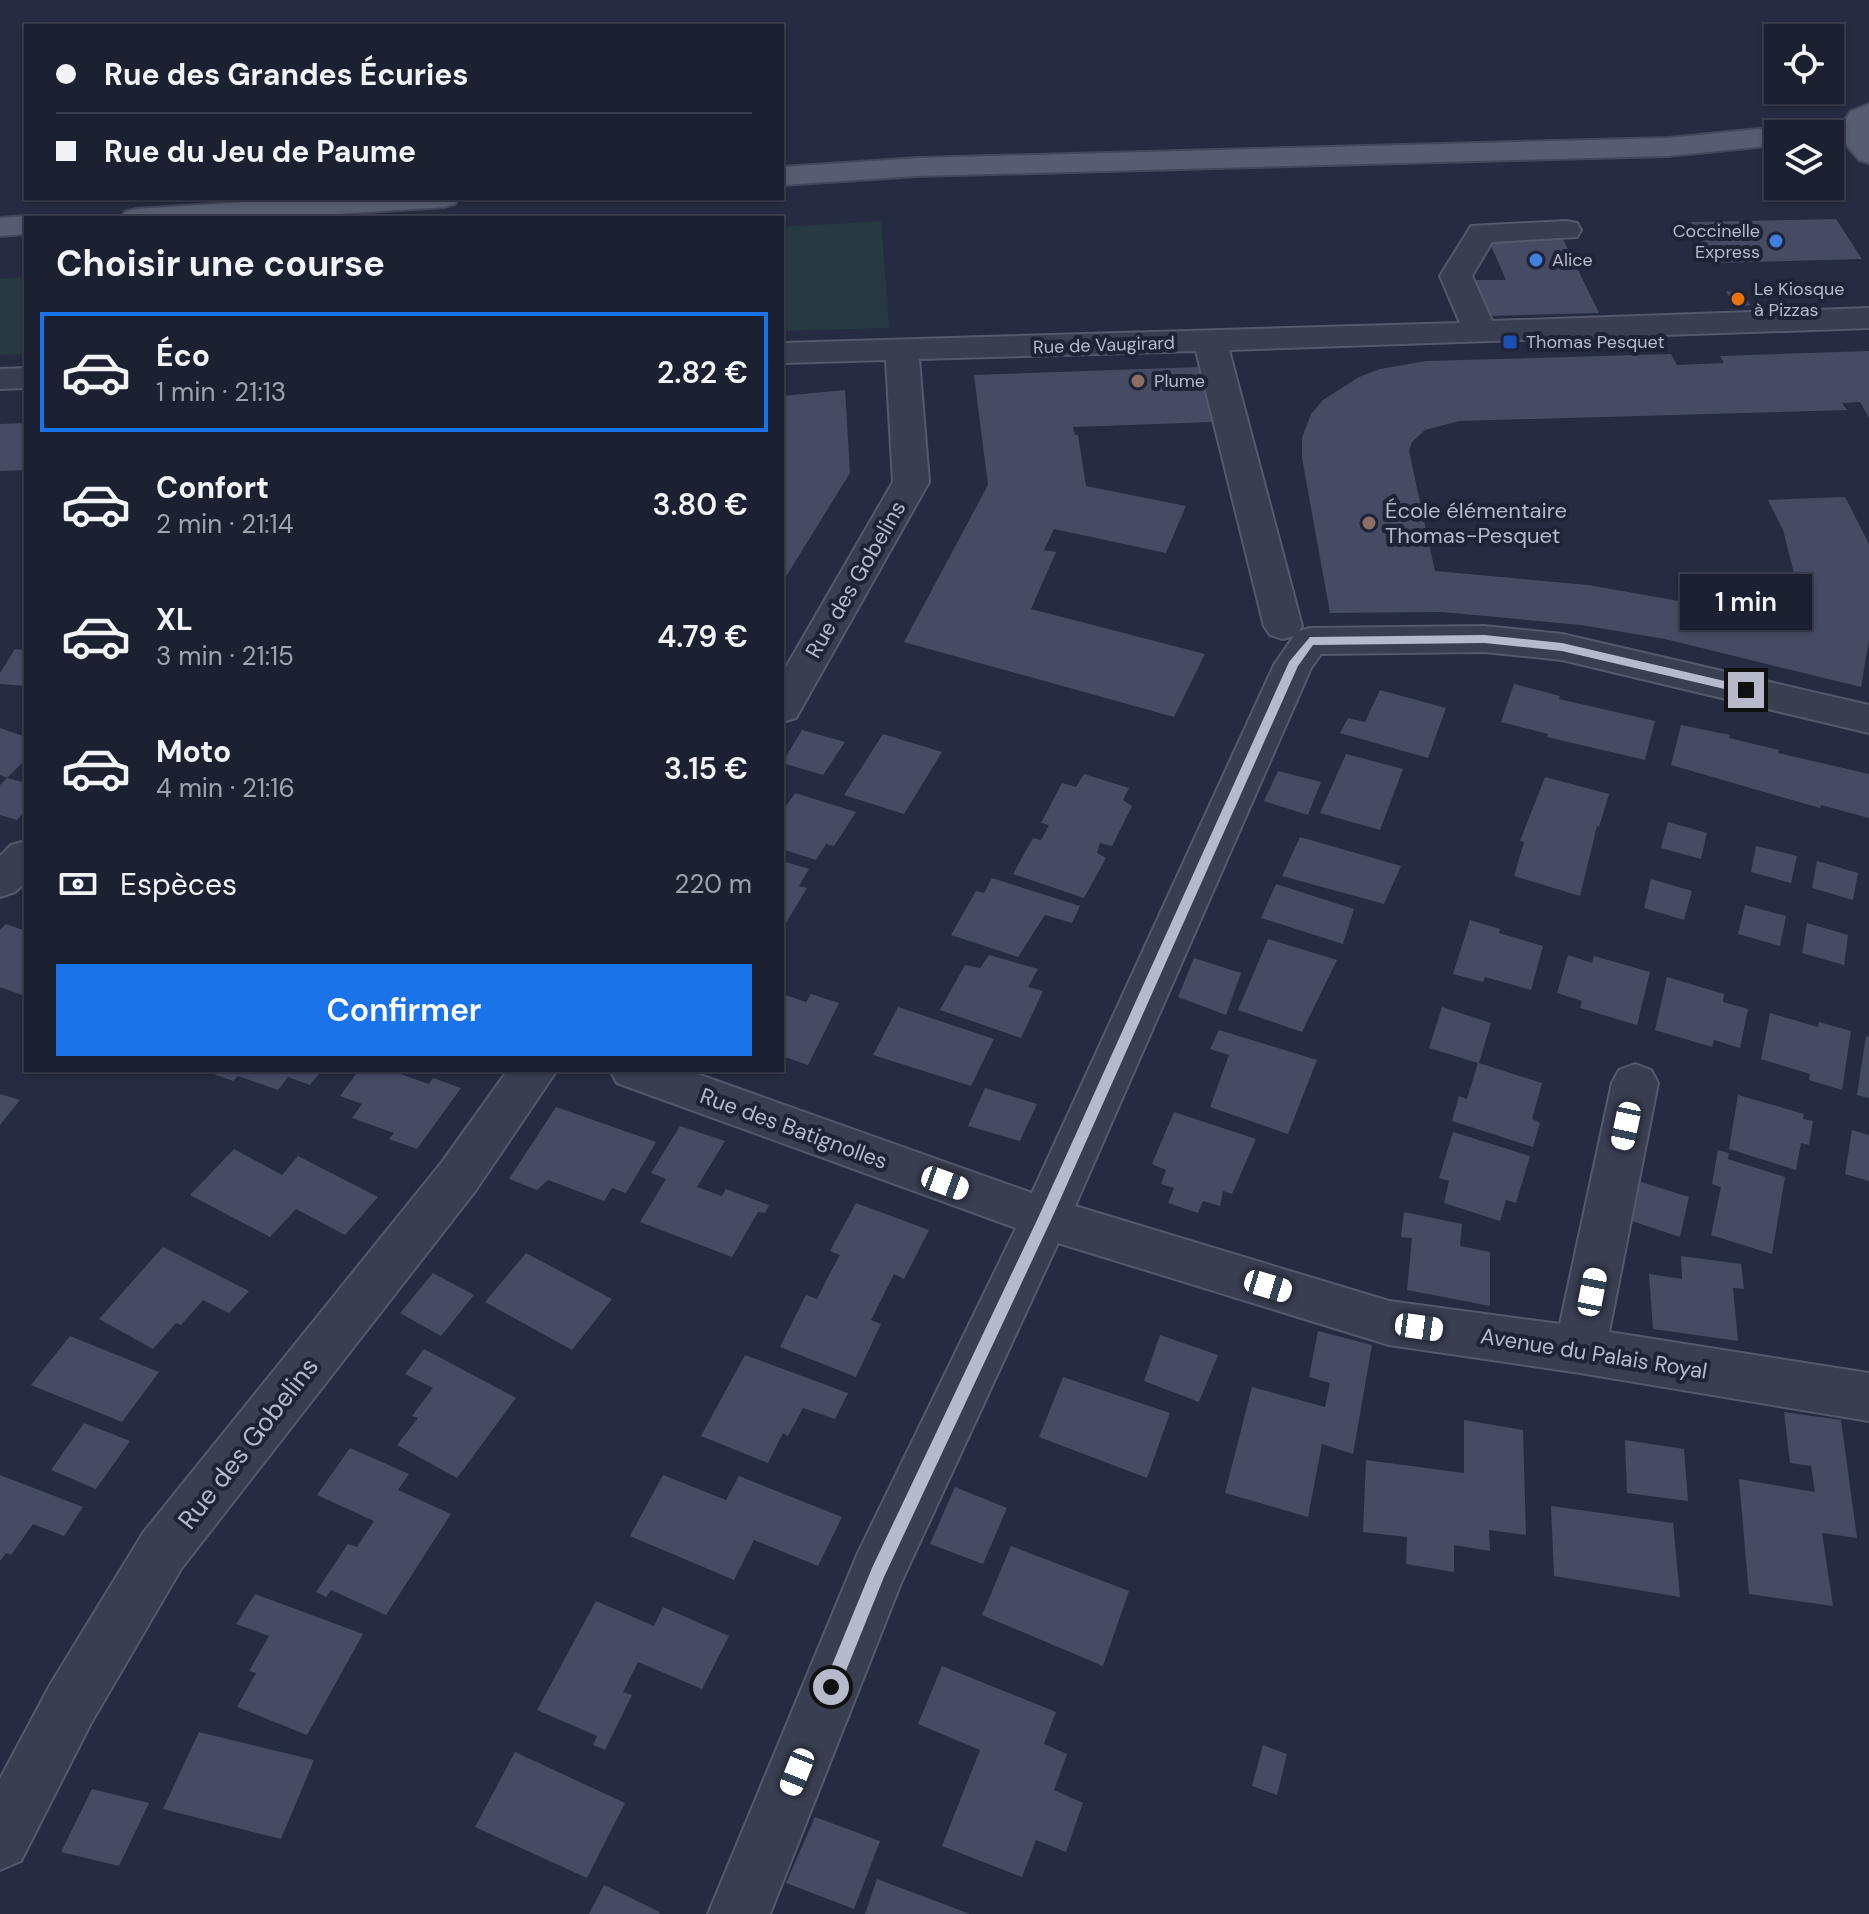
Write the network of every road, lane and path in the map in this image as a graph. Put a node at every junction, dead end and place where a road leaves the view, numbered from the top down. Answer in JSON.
{"nodes":[{"id":1,"x":1862,"y":121,"type":"edge"},
{"id":2,"x":1764,"y":137,"type":"edge"},
{"id":3,"x":1668,"y":147,"type":"junction"},
{"id":4,"x":1764,"y":154,"type":"edge"},
{"id":5,"x":1869,"y":154,"type":"edge"},
{"id":6,"x":1844,"y":159,"type":"edge"},
{"id":7,"x":1869,"y":161,"type":"edge"},
{"id":8,"x":784,"y":176,"type":"edge"},
{"id":9,"x":413,"y":200,"type":"edge"},
{"id":10,"x":167,"y":216,"type":"edge"},
{"id":11,"x":24,"y":225,"type":"edge"},
{"id":12,"x":0,"y":227,"type":"edge"},
{"id":13,"x":1566,"y":230,"type":"dead end"},
{"id":14,"x":1869,"y":318,"type":"edge"},
{"id":15,"x":1481,"y":333,"type":"junction"},
{"id":16,"x":1212,"y":350,"type":"dead end"},
{"id":17,"x":902,"y":351,"type":"junction"},
{"id":18,"x":784,"y":353,"type":"edge"},
{"id":19,"x":24,"y":378,"type":"edge"},
{"id":20,"x":0,"y":379,"type":"edge"},
{"id":21,"x":1296,"y":634,"type":"junction"},
{"id":22,"x":784,"y":704,"type":"edge"},
{"id":23,"x":1869,"y":719,"type":"edge"},
{"id":24,"x":0,"y":848,"type":"edge"},
{"id":25,"x":24,"y":854,"type":"edge"},
{"id":26,"x":24,"y":857,"type":"edge"},
{"id":27,"x":0,"y":881,"type":"edge"},
{"id":28,"x":533,"y":1072,"type":"edge"},
{"id":29,"x":639,"y":1072,"type":"edge"},
{"id":30,"x":1635,"y":1083,"type":"dead end"},
{"id":31,"x":1045,"y":1218,"type":"junction"},
{"id":32,"x":1580,"y":1350,"type":"junction"},
{"id":33,"x":1869,"y":1397,"type":"edge"},
{"id":34,"x":0,"y":1840,"type":"edge"},
{"id":35,"x":739,"y":1914,"type":"edge"}],
"edges":[{"from":1,"to":5,"type":"main road"},
{"from":2,"to":3,"type":"main road"},
{"from":3,"to":4,"type":"main road"},
{"from":3,"to":8,"type":"main road"},
{"from":6,"to":7,"type":"main road"},
{"from":9,"to":10,"type":"main road"},
{"from":11,"to":12,"type":"main road"},
{"from":13,"to":15,"type":"street"},
{"from":14,"to":15,"type":"street","name":"Rue de Vaugirard"},
{"from":15,"to":17,"type":"street","name":"Rue de Vaugirard"},
{"from":16,"to":21,"type":"street"},
{"from":17,"to":18,"type":"street","name":"Rue de Vaugirard"},
{"from":17,"to":22,"type":"street","name":"Rue des Gobelins"},
{"from":19,"to":20,"type":"street"},
{"from":21,"to":23,"type":"street"},
{"from":21,"to":31,"type":"street"},
{"from":24,"to":25,"type":"street"},
{"from":26,"to":27,"type":"street"},
{"from":28,"to":34,"type":"street","name":"Rue des Gobelins"},
{"from":29,"to":31,"type":"street","name":"Rue des Batignolles"},
{"from":30,"to":32,"type":"street"},
{"from":31,"to":32,"type":"street","name":"Avenue du Palais Royal"},
{"from":31,"to":35,"type":"street"},
{"from":32,"to":33,"type":"street","name":"Avenue du Palais Royal"}]}
